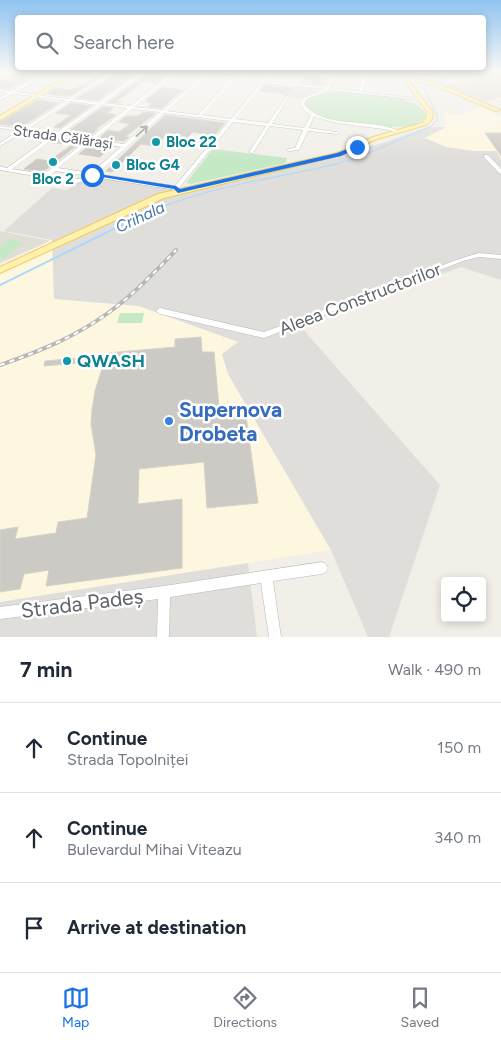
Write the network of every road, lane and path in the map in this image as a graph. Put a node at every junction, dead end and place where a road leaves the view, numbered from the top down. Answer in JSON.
{"nodes":[{"id":1,"x":27,"y":101,"type":"edge"},
{"id":2,"x":68,"y":101,"type":"edge"},
{"id":3,"x":75,"y":101,"type":"edge"},
{"id":4,"x":105,"y":101,"type":"edge"},
{"id":5,"x":140,"y":101,"type":"edge"},
{"id":6,"x":176,"y":101,"type":"edge"},
{"id":7,"x":213,"y":101,"type":"edge"},
{"id":8,"x":248,"y":101,"type":"edge"},
{"id":9,"x":285,"y":101,"type":"edge"},
{"id":10,"x":304,"y":101,"type":"edge"},
{"id":11,"x":420,"y":101,"type":"edge"},
{"id":12,"x":473,"y":101,"type":"edge"},
{"id":13,"x":101,"y":104,"type":"junction"},
{"id":14,"x":131,"y":108,"type":"junction"},
{"id":15,"x":164,"y":112,"type":"junction"},
{"id":16,"x":499,"y":112,"type":"edge"},
{"id":17,"x":0,"y":116,"type":"edge"},
{"id":18,"x":199,"y":116,"type":"junction"},
{"id":19,"x":312,"y":116,"type":"dead end"},
{"id":20,"x":232,"y":120,"type":"junction"},
{"id":21,"x":268,"y":125,"type":"junction"},
{"id":22,"x":0,"y":128,"type":"edge"},
{"id":23,"x":306,"y":130,"type":"junction"},
{"id":24,"x":21,"y":131,"type":"junction"},
{"id":25,"x":397,"y":131,"type":"junction"},
{"id":26,"x":336,"y":134,"type":"dead end"},
{"id":27,"x":56,"y":136,"type":"junction"},
{"id":28,"x":89,"y":141,"type":"junction"},
{"id":29,"x":0,"y":145,"type":"edge"},
{"id":30,"x":125,"y":146,"type":"junction"},
{"id":31,"x":289,"y":150,"type":"dead end"},
{"id":32,"x":251,"y":152,"type":"dead end"},
{"id":33,"x":486,"y":156,"type":"dead end"},
{"id":34,"x":0,"y":168,"type":"edge"},
{"id":35,"x":8,"y":169,"type":"junction"},
{"id":36,"x":54,"y":169,"type":"junction"},
{"id":37,"x":501,"y":172,"type":"edge"},
{"id":38,"x":92,"y":175,"type":"junction"},
{"id":39,"x":45,"y":176,"type":"junction"},
{"id":40,"x":178,"y":191,"type":"junction"},
{"id":41,"x":84,"y":233,"type":"junction"},
{"id":42,"x":501,"y":257,"type":"edge"},
{"id":43,"x":0,"y":270,"type":"edge"},
{"id":44,"x":0,"y":275,"type":"edge"},
{"id":45,"x":160,"y":311,"type":"dead end"},
{"id":46,"x":322,"y":568,"type":"dead end"},
{"id":47,"x":266,"y":576,"type":"junction"},
{"id":48,"x":164,"y":592,"type":"junction"},
{"id":49,"x":0,"y":613,"type":"edge"},
{"id":50,"x":164,"y":637,"type":"edge"},
{"id":51,"x":275,"y":637,"type":"edge"}],
"edges":[{"from":1,"to":17,"type":"main road"},
{"from":2,"to":24,"type":"street"},
{"from":3,"to":13,"type":"street"},
{"from":4,"to":13,"type":"street"},
{"from":5,"to":14,"type":"street"},
{"from":6,"to":15,"type":"street"},
{"from":7,"to":18,"type":"street"},
{"from":8,"to":20,"type":"street"},
{"from":9,"to":21,"type":"street"},
{"from":10,"to":25,"type":"street"},
{"from":11,"to":25,"type":"main road"},
{"from":12,"to":16,"type":"main road"},
{"from":13,"to":14,"type":"street"},
{"from":13,"to":27,"type":"street"},
{"from":14,"to":15,"type":"street"},
{"from":14,"to":28,"type":"street"},
{"from":15,"to":18,"type":"street"},
{"from":30,"to":15,"type":"street","one_way":true},
{"from":18,"to":20,"type":"street"},
{"from":19,"to":23,"type":"street"},
{"from":20,"to":21,"type":"street"},
{"from":20,"to":40,"type":"street"},
{"from":21,"to":23,"type":"street"},
{"from":21,"to":32,"type":"street"},
{"from":22,"to":24,"type":"street","name":"Strada Călărași"},
{"from":23,"to":26,"type":"street"},
{"from":23,"to":31,"type":"street"},
{"from":24,"to":27,"type":"street","name":"Strada Călărași"},
{"from":24,"to":29,"type":"street"},
{"from":25,"to":40,"type":"main road"},
{"from":27,"to":28,"type":"street","name":"Strada Călărași"},
{"from":27,"to":35,"type":"street"},
{"from":28,"to":30,"type":"street","name":"Strada Călărași"},
{"from":28,"to":36,"type":"street"},
{"from":30,"to":38,"type":"street"},
{"from":33,"to":37,"type":"street"},
{"from":34,"to":35,"type":"street"},
{"from":35,"to":39,"type":"street"},
{"from":36,"to":38,"type":"street"},
{"from":36,"to":39,"type":"street"},
{"from":38,"to":39,"type":"street"},
{"from":38,"to":40,"type":"street"},
{"from":40,"to":41,"type":"main road"},
{"from":41,"to":43,"type":"main road"},
{"from":41,"to":44,"type":"main road"},
{"from":42,"to":45,"type":"street","name":"Aleea Constructorilor"},
{"from":46,"to":47,"type":"street","name":"Strada Padeș"},
{"from":47,"to":48,"type":"street","name":"Strada Padeș"},
{"from":47,"to":51,"type":"street"},
{"from":48,"to":49,"type":"street","name":"Strada Padeș"},
{"from":48,"to":50,"type":"street","name":"Strada Padeș"}]}
